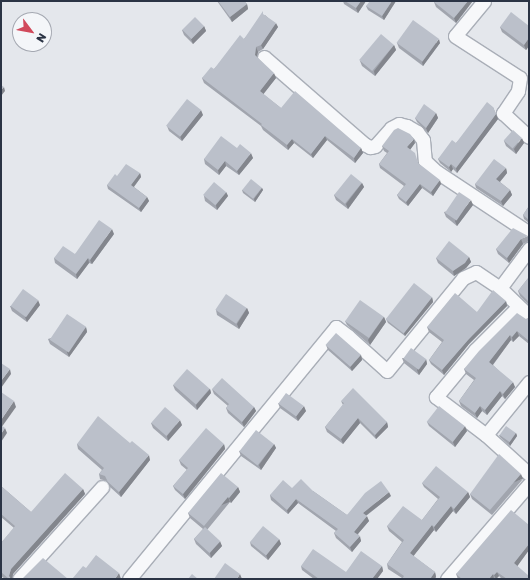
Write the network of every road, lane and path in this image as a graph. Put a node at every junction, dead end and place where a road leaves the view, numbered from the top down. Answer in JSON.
{"nodes":[{"id":1,"x":484,"y":1,"type":"edge"},
{"id":2,"x":264,"y":57,"type":"dead end"},
{"id":3,"x":529,"y":137,"type":"edge"},
{"id":4,"x":529,"y":233,"type":"edge"},
{"id":5,"x":529,"y":249,"type":"edge"},
{"id":6,"x":500,"y":288,"type":"junction"},
{"id":7,"x":518,"y":307,"type":"junction"},
{"id":8,"x":529,"y":316,"type":"edge"},
{"id":9,"x":529,"y":382,"type":"edge"},
{"id":10,"x":486,"y":435,"type":"junction"},
{"id":11,"x":529,"y":474,"type":"edge"},
{"id":12,"x":529,"y":484,"type":"edge"},
{"id":13,"x":102,"y":487,"type":"dead end"},
{"id":14,"x":19,"y":579,"type":"edge"},
{"id":15,"x":129,"y":579,"type":"edge"},
{"id":16,"x":447,"y":579,"type":"edge"}],
"edges":[{"from":1,"to":3,"type":"street"},
{"from":2,"to":4,"type":"street"},
{"from":5,"to":6,"type":"street"},
{"from":6,"to":7,"type":"street"},
{"from":6,"to":15,"type":"street"},
{"from":7,"to":8,"type":"street"},
{"from":7,"to":10,"type":"street"},
{"from":9,"to":10,"type":"street"},
{"from":10,"to":11,"type":"street"},
{"from":12,"to":16,"type":"street"},
{"from":13,"to":14,"type":"street"}]}
